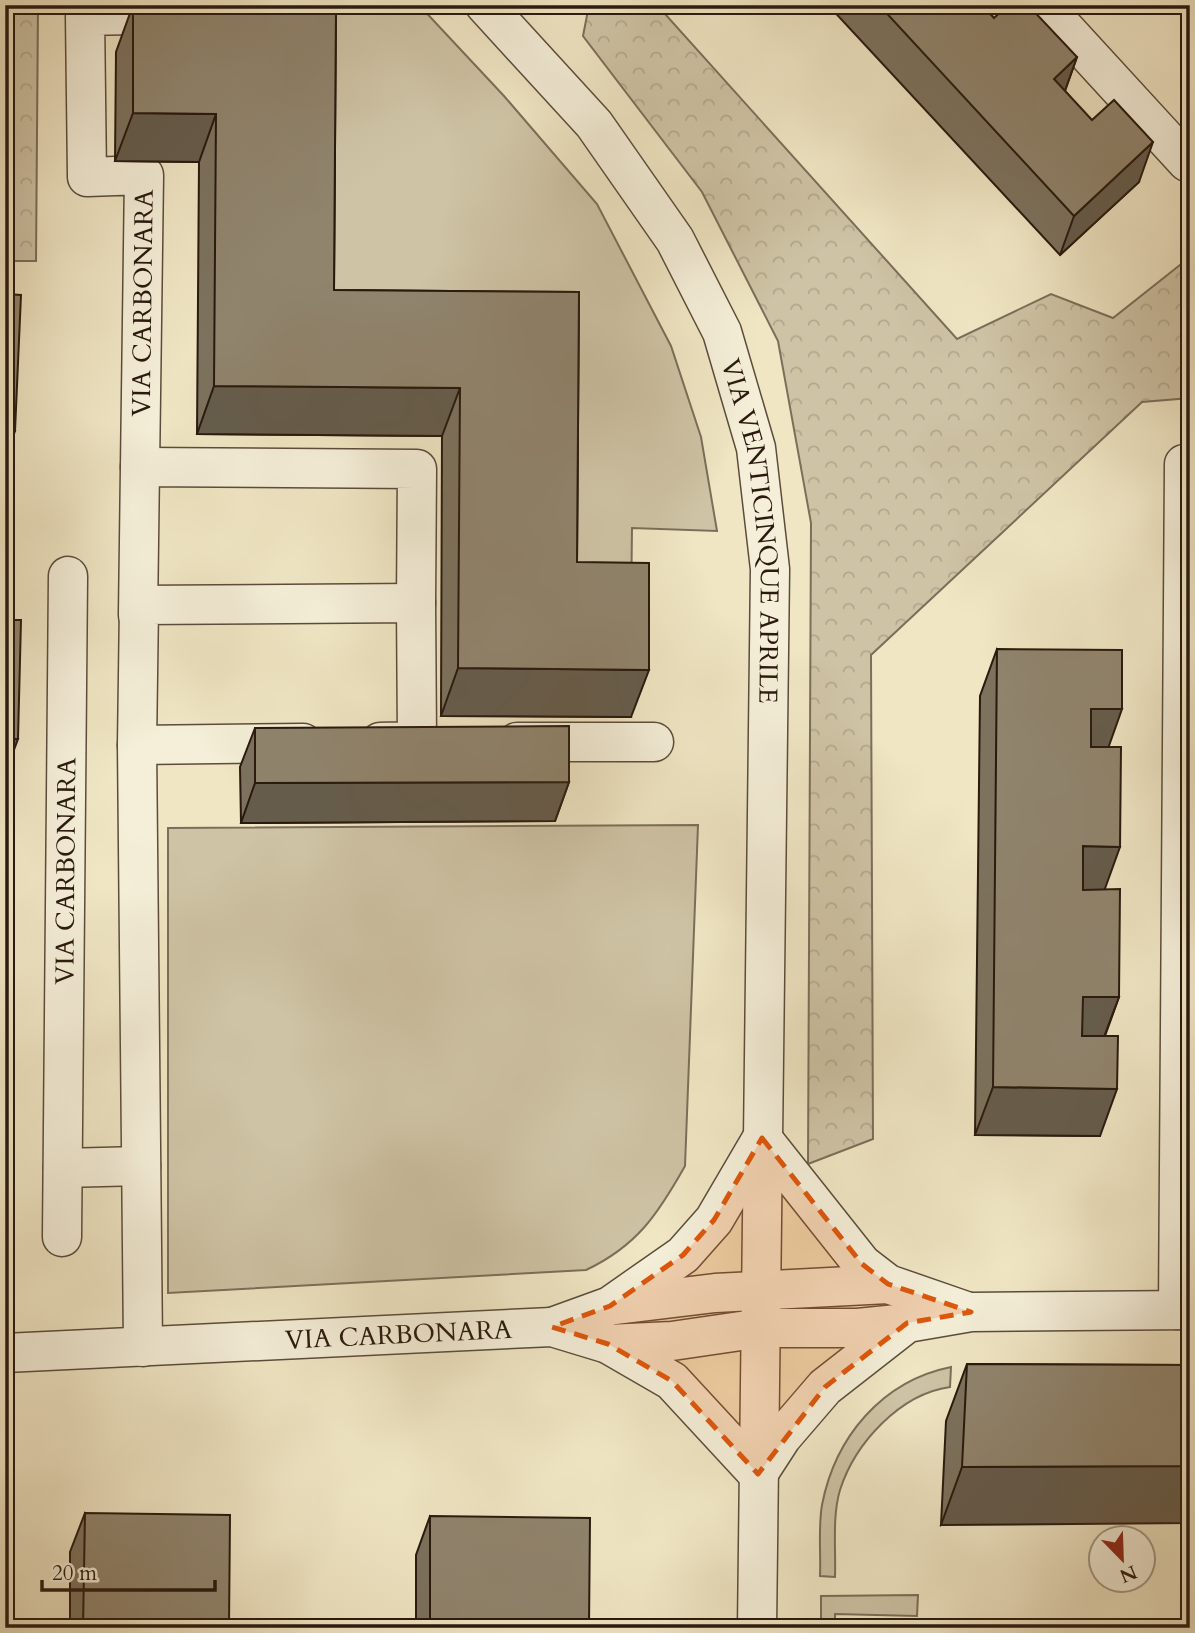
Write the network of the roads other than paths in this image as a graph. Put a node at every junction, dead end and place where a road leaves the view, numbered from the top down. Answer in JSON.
{"nodes":[{"id":1,"x":1043,"y":5,"type":"edge"},
{"id":2,"x":502,"y":11,"type":"edge"},
{"id":3,"x":211,"y":13,"type":"edge"},
{"id":4,"x":1187,"y":162,"type":"dead end"},
{"id":5,"x":1184,"y":464,"type":"dead end"},
{"id":6,"x":140,"y":467,"type":"junction"},
{"id":7,"x":68,"y":576,"type":"dead end"},
{"id":8,"x":416,"y":603,"type":"junction"},
{"id":9,"x":138,"y":615,"type":"junction"},
{"id":10,"x":417,"y":741,"type":"junction"},
{"id":11,"x":654,"y":742,"type":"dead end"},
{"id":12,"x":137,"y":745,"type":"junction"},
{"id":13,"x":762,"y":1138,"type":"junction"},
{"id":14,"x":141,"y":1166,"type":"junction"},
{"id":15,"x":63,"y":1168,"type":"junction"},
{"id":16,"x":62,"y":1237,"type":"dead end"},
{"id":17,"x":888,"y":1284,"type":"junction"},
{"id":18,"x":761,"y":1290,"type":"junction"},
{"id":19,"x":610,"y":1306,"type":"junction"},
{"id":20,"x":1184,"y":1310,"type":"edge"},
{"id":21,"x":971,"y":1312,"type":"junction"},
{"id":22,"x":907,"y":1322,"type":"junction"},
{"id":23,"x":552,"y":1327,"type":"junction"},
{"id":24,"x":761,"y":1328,"type":"junction"},
{"id":25,"x":608,"y":1344,"type":"junction"},
{"id":26,"x":143,"y":1346,"type":"junction"},
{"id":27,"x":5,"y":1353,"type":"edge"},
{"id":28,"x":758,"y":1474,"type":"junction"},
{"id":29,"x":757,"y":1628,"type":"edge"}],
"edges":[{"from":1,"to":4,"type":"street"},
{"from":2,"to":13,"type":"street","name":"VIA VENTICINQUE APRILE"},
{"from":3,"to":6,"type":"street","name":"VIA CARBONARA"},
{"from":5,"to":20,"type":"street"},
{"from":6,"to":8,"type":"street"},
{"from":6,"to":9,"type":"street","name":"VIA CARBONARA"},
{"from":7,"to":15,"type":"street","name":"VIA CARBONARA"},
{"from":8,"to":9,"type":"street"},
{"from":8,"to":10,"type":"street"},
{"from":9,"to":12,"type":"street","name":"VIA CARBONARA"},
{"from":10,"to":11,"type":"street"},
{"from":10,"to":12,"type":"street"},
{"from":12,"to":14,"type":"street","name":"VIA CARBONARA"},
{"from":13,"to":17,"type":"street"},
{"from":13,"to":18,"type":"street","name":"VIA VENTICINQUE APRILE"},
{"from":13,"to":19,"type":"street","name":"VIA VENTICINQUE APRILE"},
{"from":14,"to":15,"type":"street"},
{"from":14,"to":26,"type":"street","name":"VIA CARBONARA"},
{"from":15,"to":16,"type":"street","name":"VIA CARBONARA"},
{"from":17,"to":18,"type":"street"},
{"from":17,"to":21,"type":"street"},
{"from":18,"to":19,"type":"street"},
{"from":18,"to":24,"type":"street","name":"VIA VENTICINQUE APRILE"},
{"from":19,"to":23,"type":"street","name":"VIA VENTICINQUE APRILE"},
{"from":20,"to":21,"type":"street"},
{"from":21,"to":22,"type":"street"},
{"from":22,"to":24,"type":"street","name":"VIA CARBONARA"},
{"from":22,"to":28,"type":"street"},
{"from":23,"to":25,"type":"street","name":"VIA CARBONARA"},
{"from":23,"to":26,"type":"street","name":"VIA CARBONARA"},
{"from":24,"to":25,"type":"street","name":"VIA CARBONARA"},
{"from":24,"to":28,"type":"street","name":"VIA VENTICINQUE APRILE"},
{"from":25,"to":28,"type":"street","name":"VIA CARBONARA"},
{"from":26,"to":27,"type":"street","name":"VIA CARBONARA"},
{"from":28,"to":29,"type":"street","name":"VIA VENTICINQUE APRILE"}]}
